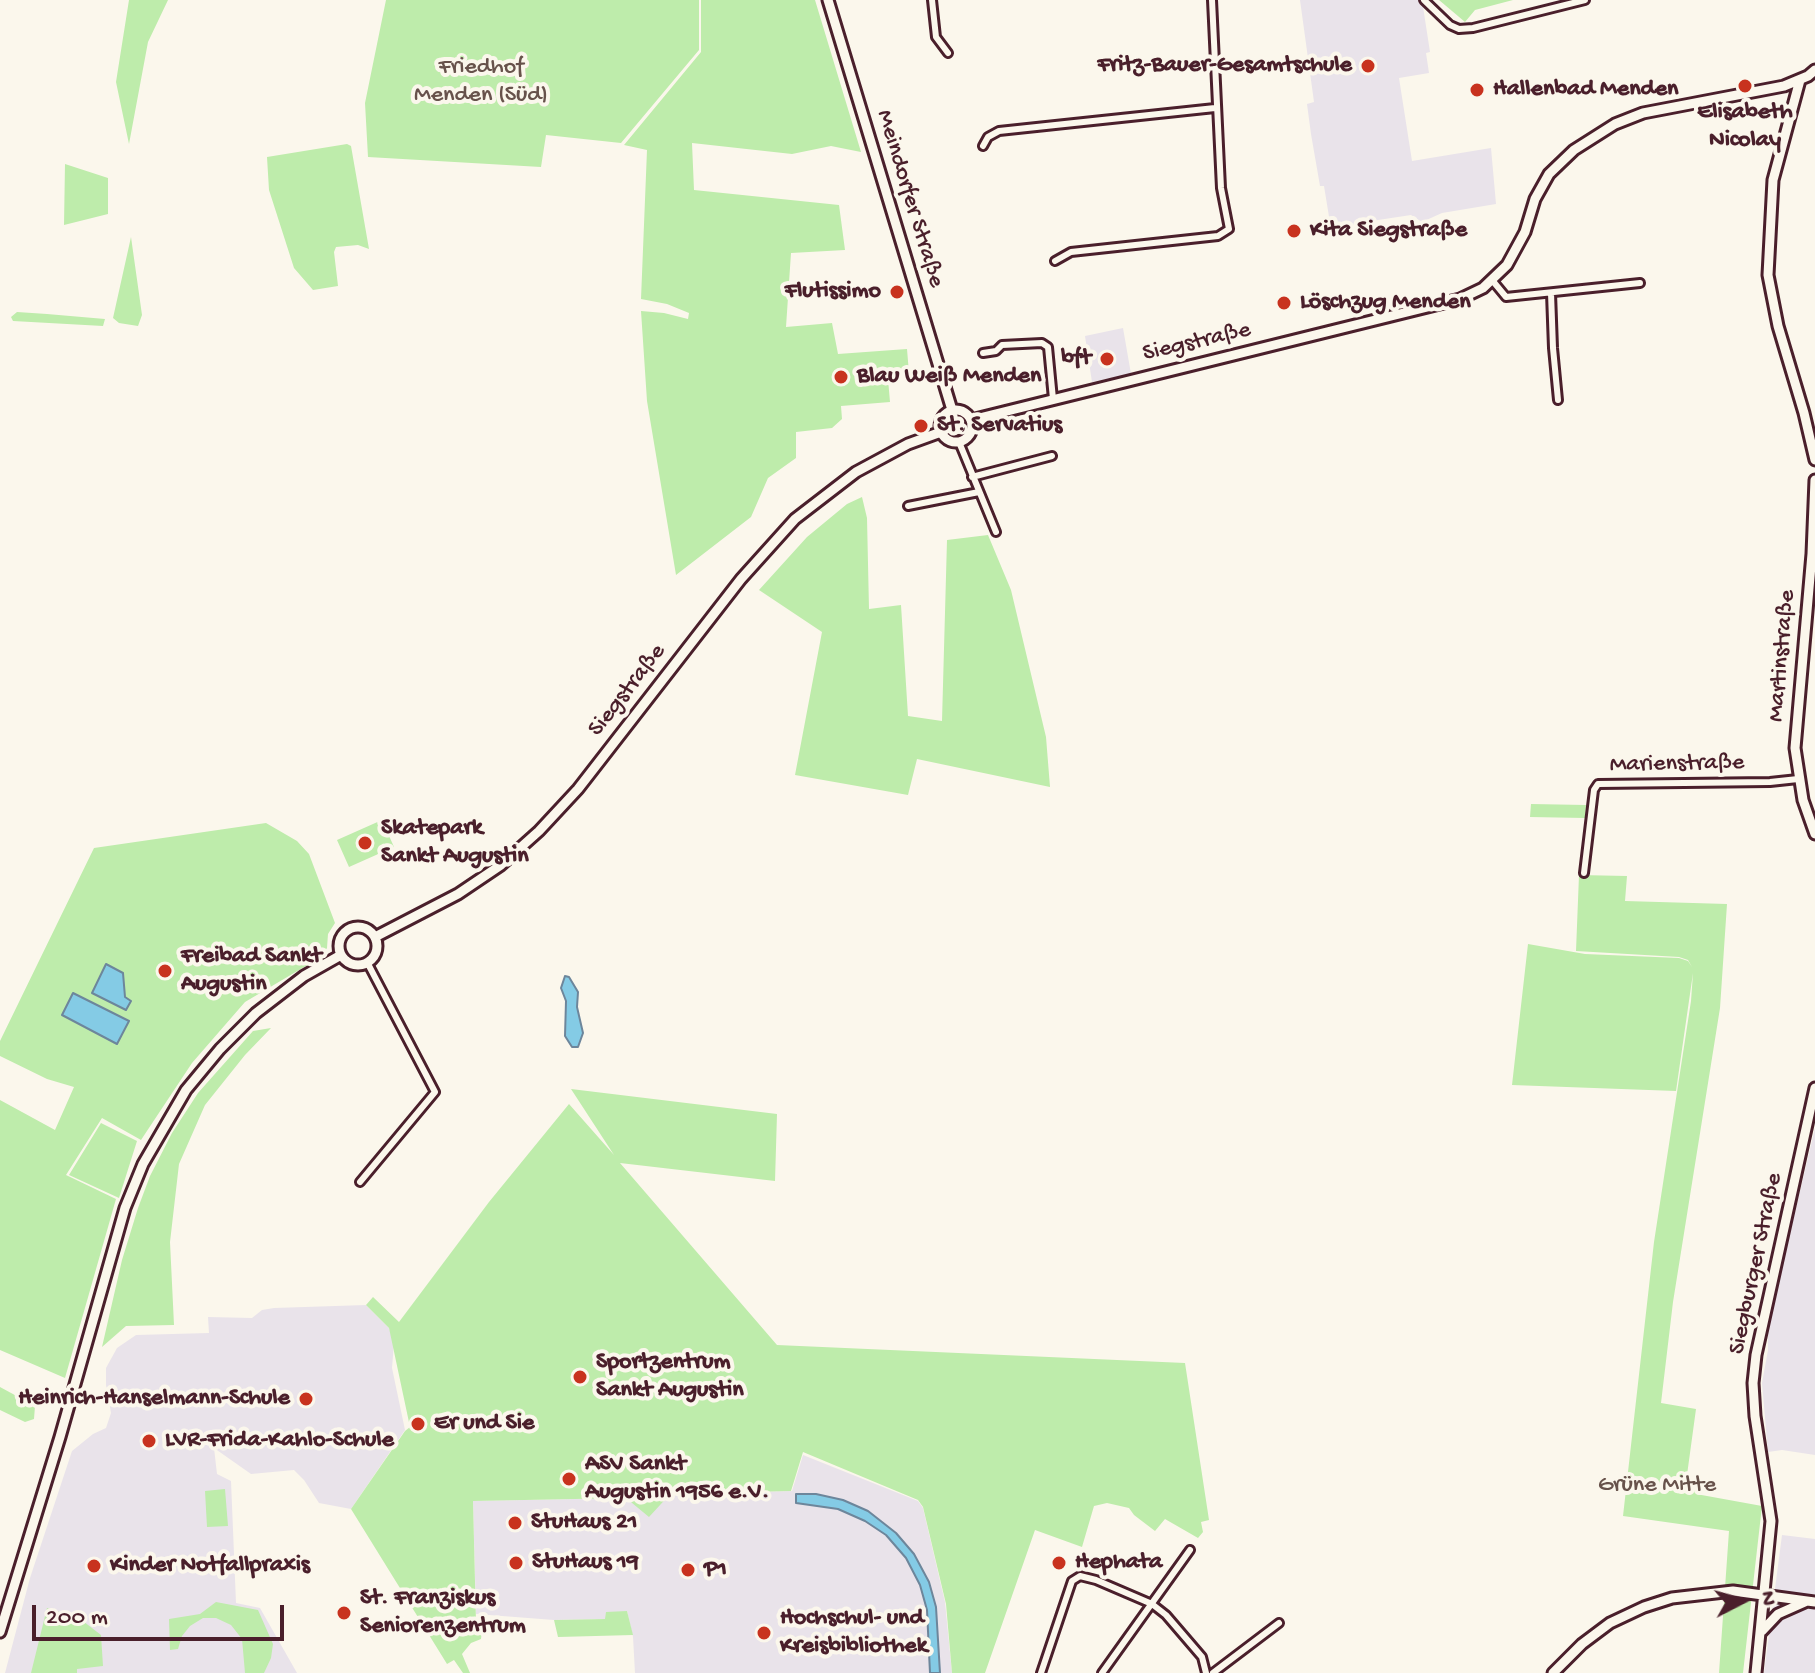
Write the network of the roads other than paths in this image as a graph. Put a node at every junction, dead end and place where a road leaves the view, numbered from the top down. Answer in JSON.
{"nodes":[{"id":1,"x":828,"y":0,"type":"edge"},
{"id":2,"x":932,"y":0,"type":"edge"},
{"id":3,"x":1212,"y":0,"type":"edge"},
{"id":4,"x":1424,"y":0,"type":"edge"},
{"id":5,"x":1585,"y":0,"type":"edge"},
{"id":6,"x":948,"y":53,"type":"dead end"},
{"id":7,"x":1815,"y":70,"type":"edge"},
{"id":8,"x":1800,"y":80,"type":"junction"},
{"id":9,"x":1215,"y":108,"type":"junction"},
{"id":10,"x":983,"y":146,"type":"dead end"},
{"id":11,"x":1055,"y":261,"type":"dead end"},
{"id":12,"x":1492,"y":280,"type":"junction"},
{"id":13,"x":1640,"y":283,"type":"dead end"},
{"id":14,"x":1551,"y":293,"type":"junction"},
{"id":15,"x":983,"y":353,"type":"dead end"},
{"id":16,"x":1053,"y":399,"type":"junction"},
{"id":17,"x":1558,"y":400,"type":"dead end"},
{"id":18,"x":952,"y":410,"type":"junction"},
{"id":19,"x":971,"y":420,"type":"junction"},
{"id":20,"x":941,"y":432,"type":"junction"},
{"id":21,"x":959,"y":442,"type":"junction"},
{"id":22,"x":1052,"y":456,"type":"dead end"},
{"id":23,"x":1815,"y":460,"type":"edge"},
{"id":24,"x":972,"y":477,"type":"junction"},
{"id":25,"x":1815,"y":480,"type":"edge"},
{"id":26,"x":979,"y":492,"type":"junction"},
{"id":27,"x":908,"y":506,"type":"dead end"},
{"id":28,"x":996,"y":532,"type":"dead end"},
{"id":29,"x":1814,"y":554,"type":"edge"},
{"id":30,"x":1798,"y":779,"type":"junction"},
{"id":31,"x":1815,"y":834,"type":"edge"},
{"id":32,"x":1584,"y":873,"type":"dead end"},
{"id":33,"x":375,"y":937,"type":"junction"},
{"id":34,"x":341,"y":955,"type":"junction"},
{"id":35,"x":367,"y":962,"type":"junction"},
{"id":36,"x":1815,"y":1088,"type":"edge"},
{"id":37,"x":1814,"y":1104,"type":"edge"},
{"id":38,"x":360,"y":1182,"type":"dead end"},
{"id":39,"x":1190,"y":1550,"type":"dead end"},
{"id":40,"x":1765,"y":1593,"type":"junction"},
{"id":41,"x":1812,"y":1601,"type":"edge"},
{"id":42,"x":1152,"y":1604,"type":"junction"},
{"id":43,"x":1279,"y":1623,"type":"dead end"},
{"id":44,"x":0,"y":1632,"type":"edge"},
{"id":45,"x":1761,"y":1632,"type":"junction"},
{"id":46,"x":1041,"y":1673,"type":"edge"},
{"id":47,"x":1102,"y":1673,"type":"edge"},
{"id":48,"x":1206,"y":1673,"type":"edge"},
{"id":49,"x":1213,"y":1673,"type":"edge"},
{"id":50,"x":1553,"y":1673,"type":"edge"},
{"id":51,"x":1756,"y":1673,"type":"edge"}],
"edges":[{"from":1,"to":18,"type":"main road","name":"Meindorfer Straße"},
{"from":2,"to":6,"type":"street"},
{"from":3,"to":9,"type":"street"},
{"from":4,"to":5,"type":"street"},
{"from":7,"to":8,"type":"main road","name":"Siegstraße"},
{"from":8,"to":12,"type":"main road","name":"Siegstraße"},
{"from":8,"to":23,"type":"main road"},
{"from":9,"to":10,"type":"street"},
{"from":9,"to":11,"type":"street"},
{"from":12,"to":14,"type":"street"},
{"from":12,"to":16,"type":"main road","name":"Siegstraße"},
{"from":13,"to":14,"type":"street"},
{"from":14,"to":17,"type":"street"},
{"from":15,"to":16,"type":"street"},
{"from":16,"to":19,"type":"main road","name":"Siegstraße"},
{"from":18,"to":19,"type":"main road"},
{"from":18,"to":20,"type":"main road"},
{"from":19,"to":21,"type":"main road"},
{"from":20,"to":21,"type":"main road"},
{"from":20,"to":33,"type":"main road","name":"Siegstraße"},
{"from":21,"to":24,"type":"street"},
{"from":22,"to":24,"type":"street"},
{"from":24,"to":26,"type":"street"},
{"from":25,"to":29,"type":"main road","name":"Martinstraße"},
{"from":26,"to":27,"type":"street"},
{"from":26,"to":28,"type":"street"},
{"from":29,"to":30,"type":"main road","name":"Martinstraße"},
{"from":30,"to":31,"type":"main road","name":"Martinstraße"},
{"from":30,"to":32,"type":"street","name":"Marienstraße"},
{"from":33,"to":34,"type":"main road","name":"Siegstraße"},
{"from":33,"to":35,"type":"main road"},
{"from":34,"to":35,"type":"main road"},
{"from":34,"to":44,"type":"main road"},
{"from":35,"to":38,"type":"street"},
{"from":36,"to":37,"type":"main road","name":"Siegburger Straße"},
{"from":37,"to":40,"type":"main road","name":"Siegburger Straße"},
{"from":39,"to":42,"type":"street"},
{"from":40,"to":41,"type":"main road"},
{"from":40,"to":45,"type":"main road","name":"Siegburger Straße"},
{"from":40,"to":50,"type":"main road"},
{"from":41,"to":45,"type":"main road"},
{"from":42,"to":46,"type":"street"},
{"from":42,"to":47,"type":"street"},
{"from":42,"to":48,"type":"street"},
{"from":43,"to":49,"type":"street"},
{"from":45,"to":51,"type":"main road","name":"Siegburger Straße"}]}
